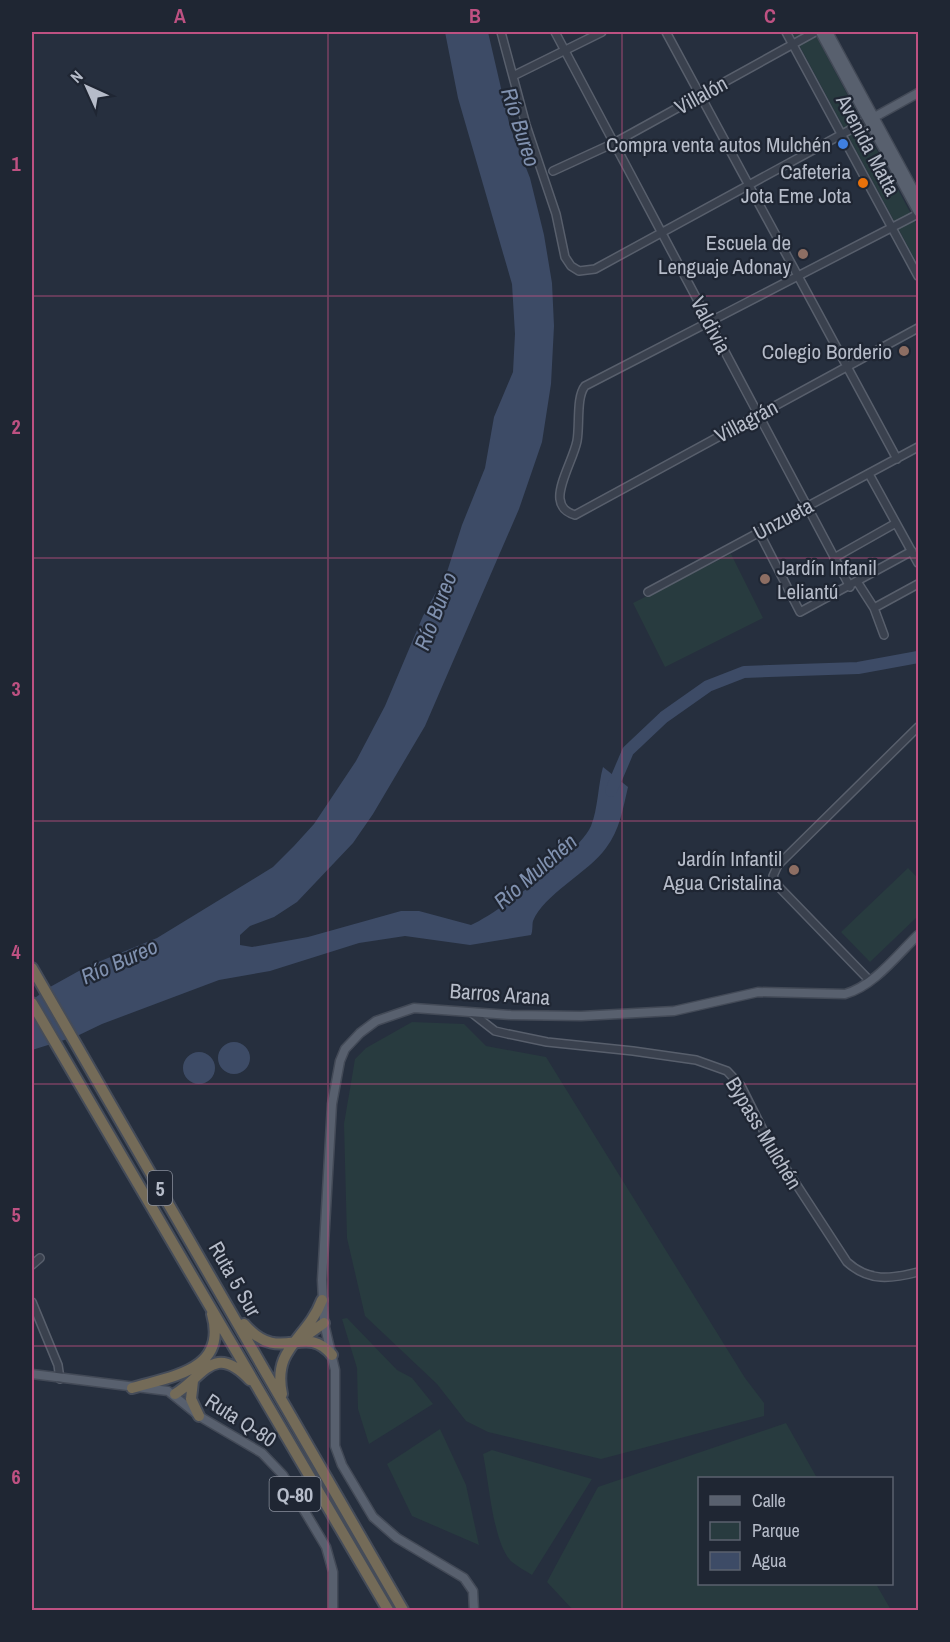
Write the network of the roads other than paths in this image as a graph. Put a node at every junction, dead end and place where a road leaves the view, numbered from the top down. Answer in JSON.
{"nodes":[{"id":1,"x":501,"y":32,"type":"edge"},
{"id":2,"x":555,"y":32,"type":"edge"},
{"id":3,"x":602,"y":32,"type":"edge"},
{"id":4,"x":666,"y":32,"type":"edge"},
{"id":5,"x":786,"y":32,"type":"edge"},
{"id":6,"x":815,"y":32,"type":"edge"},
{"id":7,"x":820,"y":32,"type":"edge"},
{"id":8,"x":828,"y":32,"type":"edge"},
{"id":9,"x":792,"y":44,"type":"junction"},
{"id":10,"x":566,"y":51,"type":"junction"},
{"id":11,"x":513,"y":76,"type":"junction"},
{"id":12,"x":918,"y":93,"type":"edge"},
{"id":13,"x":700,"y":95,"type":"junction"},
{"id":14,"x":871,"y":119,"type":"junction"},
{"id":15,"x":842,"y":134,"type":"junction"},
{"id":16,"x":614,"y":143,"type":"junction"},
{"id":17,"x":553,"y":171,"type":"dead end"},
{"id":18,"x":749,"y":185,"type":"junction"},
{"id":19,"x":918,"y":198,"type":"edge"},
{"id":20,"x":918,"y":213,"type":"edge"},
{"id":21,"x":892,"y":228,"type":"junction"},
{"id":22,"x":662,"y":233,"type":"junction"},
{"id":23,"x":918,"y":276,"type":"edge"},
{"id":24,"x":798,"y":277,"type":"junction"},
{"id":25,"x":710,"y":323,"type":"junction"},
{"id":26,"x":918,"y":328,"type":"edge"},
{"id":27,"x":848,"y":367,"type":"junction"},
{"id":28,"x":758,"y":415,"type":"junction"},
{"id":29,"x":918,"y":447,"type":"edge"},
{"id":30,"x":897,"y":459,"type":"junction"},
{"id":31,"x":869,"y":474,"type":"junction"},
{"id":32,"x":807,"y":506,"type":"junction"},
{"id":33,"x":896,"y":523,"type":"junction"},
{"id":34,"x":759,"y":532,"type":"junction"},
{"id":35,"x":912,"y":551,"type":"junction"},
{"id":36,"x":834,"y":558,"type":"junction"},
{"id":37,"x":918,"y":563,"type":"edge"},
{"id":38,"x":858,"y":583,"type":"junction"},
{"id":39,"x":918,"y":584,"type":"edge"},
{"id":40,"x":850,"y":587,"type":"junction"},
{"id":41,"x":648,"y":592,"type":"dead end"},
{"id":42,"x":874,"y":608,"type":"junction"},
{"id":43,"x":884,"y":635,"type":"dead end"},
{"id":44,"x":918,"y":727,"type":"edge"},
{"id":45,"x":918,"y":935,"type":"edge"},
{"id":46,"x":32,"y":968,"type":"edge"},
{"id":47,"x":870,"y":981,"type":"junction"},
{"id":48,"x":32,"y":1003,"type":"edge"},
{"id":49,"x":472,"y":1013,"type":"junction"},
{"id":50,"x":40,"y":1258,"type":"dead end"},
{"id":51,"x":32,"y":1265,"type":"edge"},
{"id":52,"x":918,"y":1272,"type":"edge"},
{"id":53,"x":322,"y":1300,"type":"junction"},
{"id":54,"x":32,"y":1302,"type":"edge"},
{"id":55,"x":210,"y":1304,"type":"junction"},
{"id":56,"x":230,"y":1308,"type":"junction"},
{"id":57,"x":324,"y":1323,"type":"junction"},
{"id":58,"x":296,"y":1341,"type":"junction"},
{"id":59,"x":332,"y":1355,"type":"junction"},
{"id":60,"x":183,"y":1372,"type":"junction"},
{"id":61,"x":32,"y":1374,"type":"edge"},
{"id":62,"x":60,"y":1379,"type":"junction"},
{"id":63,"x":193,"y":1381,"type":"junction"},
{"id":64,"x":132,"y":1388,"type":"junction"},
{"id":65,"x":261,"y":1391,"type":"junction"},
{"id":66,"x":175,"y":1394,"type":"junction"},
{"id":67,"x":287,"y":1408,"type":"junction"},
{"id":68,"x":200,"y":1416,"type":"junction"},
{"id":69,"x":333,"y":1611,"type":"edge"},
{"id":70,"x":388,"y":1611,"type":"edge"},
{"id":71,"x":403,"y":1611,"type":"edge"},
{"id":72,"x":474,"y":1611,"type":"edge"}],
"edges":[{"from":1,"to":11,"type":"street"},
{"from":2,"to":10,"type":"street","name":"Valdivia"},
{"from":3,"to":10,"type":"street"},
{"from":4,"to":13,"type":"street"},
{"from":5,"to":9,"type":"street","name":"Avenida Matta"},
{"from":6,"to":9,"type":"street","name":"Villalón"},
{"from":7,"to":14,"type":"main road","name":"Avenida Matta"},
{"from":8,"to":14,"type":"main road","name":"Avenida Matta"},
{"from":9,"to":13,"type":"street","name":"Villalón"},
{"from":9,"to":15,"type":"street","name":"Avenida Matta"},
{"from":10,"to":11,"type":"street"},
{"from":10,"to":16,"type":"street","name":"Valdivia"},
{"from":11,"to":22,"type":"street"},
{"from":12,"to":14,"type":"main road"},
{"from":13,"to":16,"type":"street","name":"Villalón"},
{"from":13,"to":18,"type":"street"},
{"from":14,"to":15,"type":"street"},
{"from":14,"to":19,"type":"main road","name":"Avenida Matta"},
{"from":14,"to":20,"type":"main road","name":"Avenida Matta"},
{"from":15,"to":18,"type":"street"},
{"from":15,"to":21,"type":"street","name":"Avenida Matta"},
{"from":16,"to":17,"type":"street","name":"Villalón"},
{"from":16,"to":22,"type":"street","name":"Valdivia"},
{"from":18,"to":22,"type":"street"},
{"from":18,"to":24,"type":"street"},
{"from":20,"to":21,"type":"street"},
{"from":21,"to":23,"type":"street","name":"Avenida Matta"},
{"from":21,"to":24,"type":"street"},
{"from":22,"to":25,"type":"street","name":"Valdivia"},
{"from":24,"to":25,"type":"street"},
{"from":24,"to":27,"type":"street"},
{"from":25,"to":28,"type":"street","name":"Valdivia"},
{"from":25,"to":28,"type":"street","name":"Villagrán"},
{"from":26,"to":27,"type":"street","name":"Villagrán"},
{"from":27,"to":28,"type":"street","name":"Villagrán"},
{"from":27,"to":30,"type":"street"},
{"from":28,"to":32,"type":"street","name":"Valdivia"},
{"from":29,"to":30,"type":"street","name":"Unzueta"},
{"from":30,"to":31,"type":"street","name":"Unzueta"},
{"from":31,"to":32,"type":"street","name":"Unzueta"},
{"from":31,"to":33,"type":"street"},
{"from":32,"to":34,"type":"street","name":"Unzueta"},
{"from":32,"to":36,"type":"street","name":"Valdivia"},
{"from":33,"to":35,"type":"street"},
{"from":33,"to":36,"type":"street"},
{"from":34,"to":40,"type":"street"},
{"from":34,"to":41,"type":"street","name":"Unzueta"},
{"from":35,"to":37,"type":"street"},
{"from":35,"to":38,"type":"street"},
{"from":36,"to":40,"type":"street","name":"Valdivia"},
{"from":38,"to":40,"type":"street"},
{"from":38,"to":42,"type":"street"},
{"from":39,"to":42,"type":"street"},
{"from":42,"to":43,"type":"street"},
{"from":44,"to":47,"type":"street"},
{"from":45,"to":47,"type":"main road","name":"Barros Arana"},
{"from":46,"to":56,"type":"highway","name":"Ruta 5 Sur","number":"5"},
{"from":47,"to":49,"type":"main road","name":"Barros Arana"},
{"from":48,"to":55,"type":"highway","name":"Ruta 5 Sur","number":"5"},
{"from":49,"to":52,"type":"street","name":"Bypass Mulchén"},
{"from":49,"to":53,"type":"main road","name":"Barros Arana"},
{"from":50,"to":51,"type":"street"},
{"from":53,"to":57,"type":"main road","name":"Barros Arana"},
{"from":53,"to":58,"type":"highway"},
{"from":54,"to":62,"type":"street"},
{"from":55,"to":60,"type":"highway"},
{"from":55,"to":65,"type":"highway","name":"Ruta 5 Sur","number":"5"},
{"from":56,"to":58,"type":"highway"},
{"from":56,"to":67,"type":"highway","name":"Ruta 5 Sur","number":"5"},
{"from":57,"to":58,"type":"highway"},
{"from":57,"to":59,"type":"main road","name":"Barros Arana"},
{"from":58,"to":59,"type":"highway"},
{"from":58,"to":67,"type":"highway"},
{"from":59,"to":72,"type":"main road","name":"Barros Arana"},
{"from":60,"to":64,"type":"highway"},
{"from":60,"to":66,"type":"highway"},
{"from":61,"to":62,"type":"main road","name":"Ruta Q-80"},
{"from":62,"to":64,"type":"main road","name":"Ruta Q-80"},
{"from":63,"to":65,"type":"highway"},
{"from":63,"to":66,"type":"highway"},
{"from":63,"to":68,"type":"highway"},
{"from":64,"to":66,"type":"main road","name":"Ruta Q-80"},
{"from":65,"to":70,"type":"highway","name":"Ruta 5 Sur","number":"5"},
{"from":66,"to":68,"type":"main road","name":"Ruta Q-80","number":"Q-80"},
{"from":67,"to":71,"type":"highway","name":"Ruta 5 Sur","number":"5"},
{"from":68,"to":69,"type":"main road","name":"Ruta Q-80","number":"Q-80"}]}
